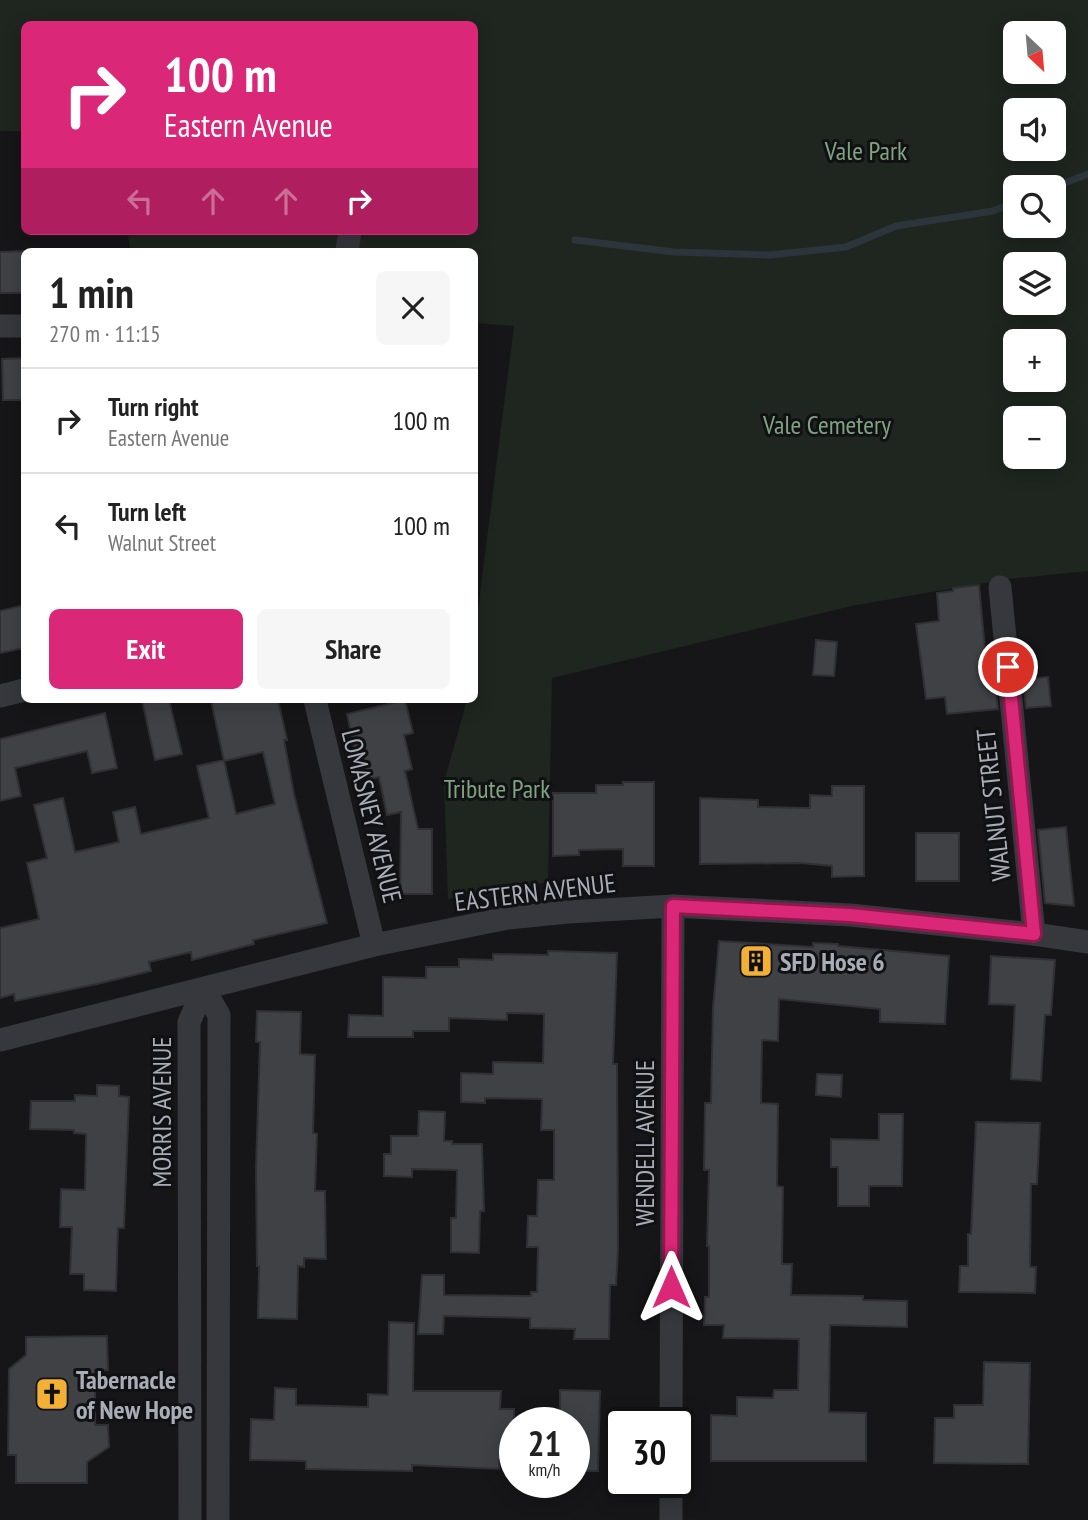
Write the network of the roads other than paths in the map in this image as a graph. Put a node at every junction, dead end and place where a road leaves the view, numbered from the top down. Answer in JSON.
{"nodes":[{"id":1,"x":0,"y":326,"type":"edge"},
{"id":2,"x":21,"y":326,"type":"edge"},
{"id":3,"x":1000,"y":587,"type":"dead end"},
{"id":4,"x":21,"y":691,"type":"edge"},
{"id":5,"x":0,"y":696,"type":"edge"},
{"id":6,"x":316,"y":703,"type":"edge"},
{"id":7,"x":673,"y":906,"type":"junction"},
{"id":8,"x":1034,"y":934,"type":"junction"},
{"id":9,"x":1088,"y":942,"type":"edge"},
{"id":10,"x":374,"y":945,"type":"junction"},
{"id":11,"x":204,"y":989,"type":"junction"},
{"id":12,"x":0,"y":1040,"type":"edge"},
{"id":13,"x":671,"y":1407,"type":"edge"},
{"id":14,"x":671,"y":1498,"type":"edge"},
{"id":15,"x":190,"y":1520,"type":"edge"},
{"id":16,"x":218,"y":1520,"type":"edge"},
{"id":17,"x":671,"y":1520,"type":"edge"}],
"edges":[{"from":1,"to":2,"type":"street"},
{"from":3,"to":8,"type":"street","name":"WALNUT STREET"},
{"from":4,"to":5,"type":"street"},
{"from":6,"to":10,"type":"street","name":"LOMASNEY AVENUE"},
{"from":7,"to":8,"type":"street","name":"EASTERN AVENUE"},
{"from":7,"to":10,"type":"street","name":"EASTERN AVENUE"},
{"from":7,"to":13,"type":"street","name":"WENDELL AVENUE"},
{"from":8,"to":9,"type":"street","name":"EASTERN AVENUE"},
{"from":10,"to":11,"type":"street","name":"EASTERN AVENUE"},
{"from":11,"to":12,"type":"street","name":"EASTERN AVENUE"},
{"from":11,"to":15,"type":"street","name":"MORRIS AVENUE"},
{"from":11,"to":16,"type":"street"},
{"from":14,"to":17,"type":"street"}]}
